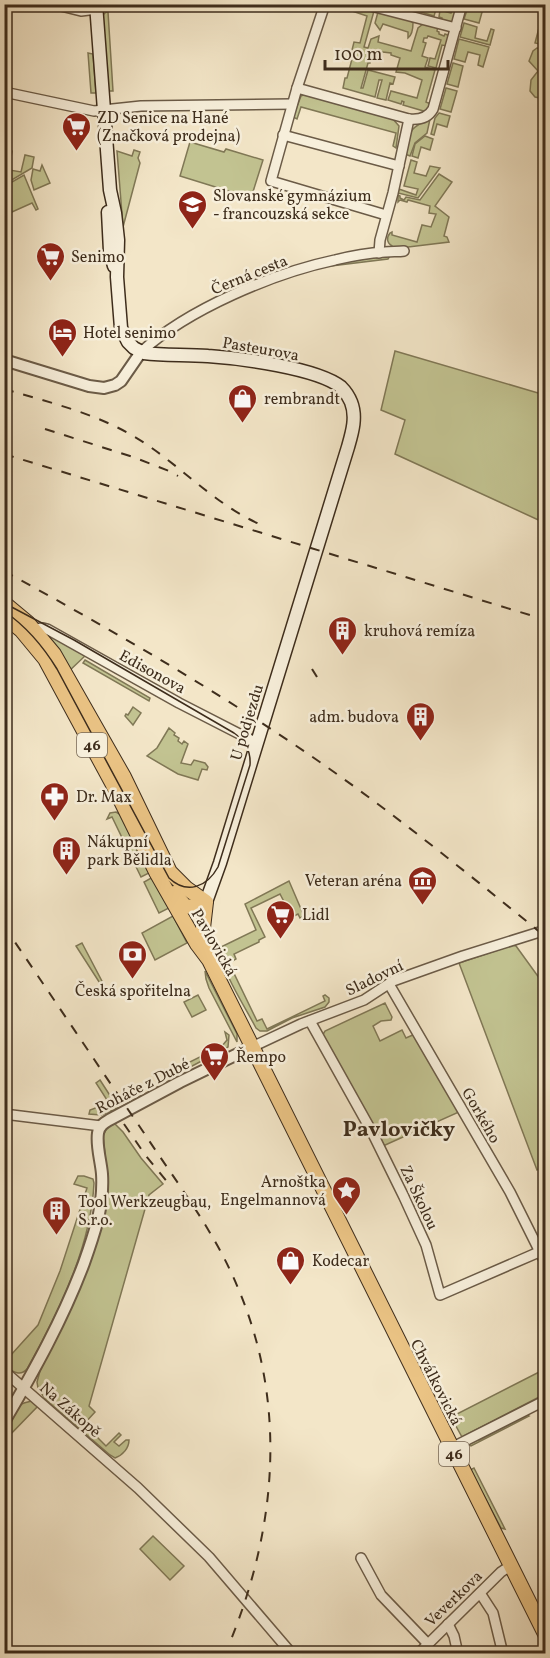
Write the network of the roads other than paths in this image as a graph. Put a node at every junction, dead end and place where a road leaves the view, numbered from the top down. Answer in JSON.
{"nodes":[{"id":1,"x":53,"y":4,"type":"edge"},
{"id":2,"x":325,"y":4,"type":"edge"},
{"id":3,"x":363,"y":4,"type":"edge"},
{"id":4,"x":462,"y":4,"type":"edge"},
{"id":5,"x":97,"y":7,"type":"edge"},
{"id":6,"x":456,"y":28,"type":"junction"},
{"id":7,"x":297,"y":87,"type":"junction"},
{"id":8,"x":4,"y":92,"type":"edge"},
{"id":9,"x":292,"y":104,"type":"junction"},
{"id":10,"x":104,"y":110,"type":"junction"},
{"id":11,"x":409,"y":119,"type":"junction"},
{"id":12,"x":283,"y":135,"type":"junction"},
{"id":13,"x":399,"y":166,"type":"junction"},
{"id":14,"x":386,"y":215,"type":"junction"},
{"id":15,"x":404,"y":251,"type":"dead end"},
{"id":16,"x":379,"y":253,"type":"junction"},
{"id":17,"x":141,"y":352,"type":"junction"},
{"id":18,"x":4,"y":360,"type":"edge"},
{"id":19,"x":333,"y":495,"type":"joint"},
{"id":20,"x":4,"y":603,"type":"edge"},
{"id":21,"x":4,"y":616,"type":"edge"},
{"id":22,"x":31,"y":632,"type":"junction"},
{"id":23,"x":257,"y":743,"type":"junction"},
{"id":24,"x":164,"y":872,"type":"junction"},
{"id":25,"x":206,"y":905,"type":"junction"},
{"id":26,"x":546,"y":930,"type":"edge"},
{"id":27,"x":209,"y":960,"type":"junction"},
{"id":28,"x":388,"y":984,"type":"junction"},
{"id":29,"x":310,"y":1021,"type":"junction"},
{"id":30,"x":252,"y":1047,"type":"junction"},
{"id":31,"x":4,"y":1114,"type":"edge"},
{"id":32,"x":101,"y":1126,"type":"junction"},
{"id":33,"x":540,"y":1248,"type":"edge"},
{"id":34,"x":546,"y":1264,"type":"edge"},
{"id":35,"x":363,"y":1271,"type":"joint"},
{"id":36,"x":4,"y":1371,"type":"edge"},
{"id":37,"x":24,"y":1388,"type":"junction"},
{"id":38,"x":546,"y":1400,"type":"edge"},
{"id":39,"x":4,"y":1422,"type":"edge"},
{"id":40,"x":451,"y":1448,"type":"junction"},
{"id":41,"x":361,"y":1558,"type":"dead end"},
{"id":42,"x":510,"y":1566,"type":"junction"},
{"id":43,"x":480,"y":1593,"type":"junction"},
{"id":44,"x":448,"y":1624,"type":"junction"},
{"id":45,"x":546,"y":1636,"type":"edge"},
{"id":46,"x":428,"y":1644,"type":"junction"},
{"id":47,"x":292,"y":1653,"type":"edge"},
{"id":48,"x":418,"y":1653,"type":"edge"},
{"id":49,"x":458,"y":1653,"type":"edge"},
{"id":50,"x":503,"y":1653,"type":"edge"}],
"edges":[{"from":1,"to":5,"type":"street"},
{"from":2,"to":7,"type":"street"},
{"from":3,"to":6,"type":"street"},
{"from":4,"to":6,"type":"street"},
{"from":5,"to":10,"type":"main road"},
{"from":6,"to":11,"type":"street"},
{"from":7,"to":9,"type":"street"},
{"from":7,"to":11,"type":"street"},
{"from":8,"to":10,"type":"street"},
{"from":9,"to":10,"type":"street"},
{"from":9,"to":12,"type":"street"},
{"from":10,"to":17,"type":"main road"},
{"from":11,"to":13,"type":"street"},
{"from":12,"to":13,"type":"street"},
{"from":12,"to":14,"type":"street"},
{"from":13,"to":14,"type":"street"},
{"from":14,"to":16,"type":"street"},
{"from":15,"to":16,"type":"street","name":"Černá cesta"},
{"from":16,"to":17,"type":"street","name":"Černá cesta"},
{"from":17,"to":18,"type":"street"},
{"from":17,"to":19,"type":"main road","name":"Pasteurova"},
{"from":19,"to":23,"type":"main road","name":"U podjezdu"},
{"from":20,"to":22,"type":"main road","number":"46"},
{"from":21,"to":22,"type":"main road","number":"46"},
{"from":22,"to":23,"type":"street","name":"Edisonova"},
{"from":22,"to":24,"type":"main road","name":"Pavlovická","number":"46"},
{"from":22,"to":24,"type":"main road","name":"Pavlovická","number":"46"},
{"from":23,"to":25,"type":"main road","name":"U podjezdu"},
{"from":24,"to":25,"type":"main road"},
{"from":24,"to":27,"type":"main road","name":"Pavlovická","number":"46"},
{"from":25,"to":27,"type":"main road","name":"U podjezdu"},
{"from":26,"to":28,"type":"street","name":"Sladovní"},
{"from":27,"to":30,"type":"main road","name":"Pavlovická","number":"46"},
{"from":28,"to":29,"type":"street","name":"Sladovní"},
{"from":28,"to":33,"type":"street","name":"Gorkého"},
{"from":29,"to":30,"type":"street","name":"Sladovní"},
{"from":29,"to":33,"type":"street","name":"Za Školou"},
{"from":30,"to":32,"type":"street","name":"Roháče z Dubé"},
{"from":30,"to":35,"type":"main road","name":"Pavlovická","number":"46"},
{"from":31,"to":32,"type":"street","name":"Roháče z Dubé"},
{"from":32,"to":37,"type":"street","name":"Na Zákopě"},
{"from":33,"to":34,"type":"street","name":"Gorkého"},
{"from":35,"to":40,"type":"main road","name":"Chválkovická","number":"46"},
{"from":36,"to":37,"type":"street"},
{"from":37,"to":39,"type":"street"},
{"from":37,"to":47,"type":"street","name":"Na Zákopě"},
{"from":38,"to":40,"type":"street"},
{"from":40,"to":42,"type":"main road","name":"Chválkovická","number":"46"},
{"from":41,"to":46,"type":"street"},
{"from":42,"to":43,"type":"street","name":"Veverkova"},
{"from":42,"to":45,"type":"main road","name":"Chválkovická","number":"46"},
{"from":43,"to":44,"type":"street","name":"Veverkova"},
{"from":43,"to":50,"type":"street"},
{"from":44,"to":46,"type":"street","name":"Veverkova"},
{"from":44,"to":49,"type":"street"},
{"from":46,"to":48,"type":"street","name":"Veverkova"}]}
